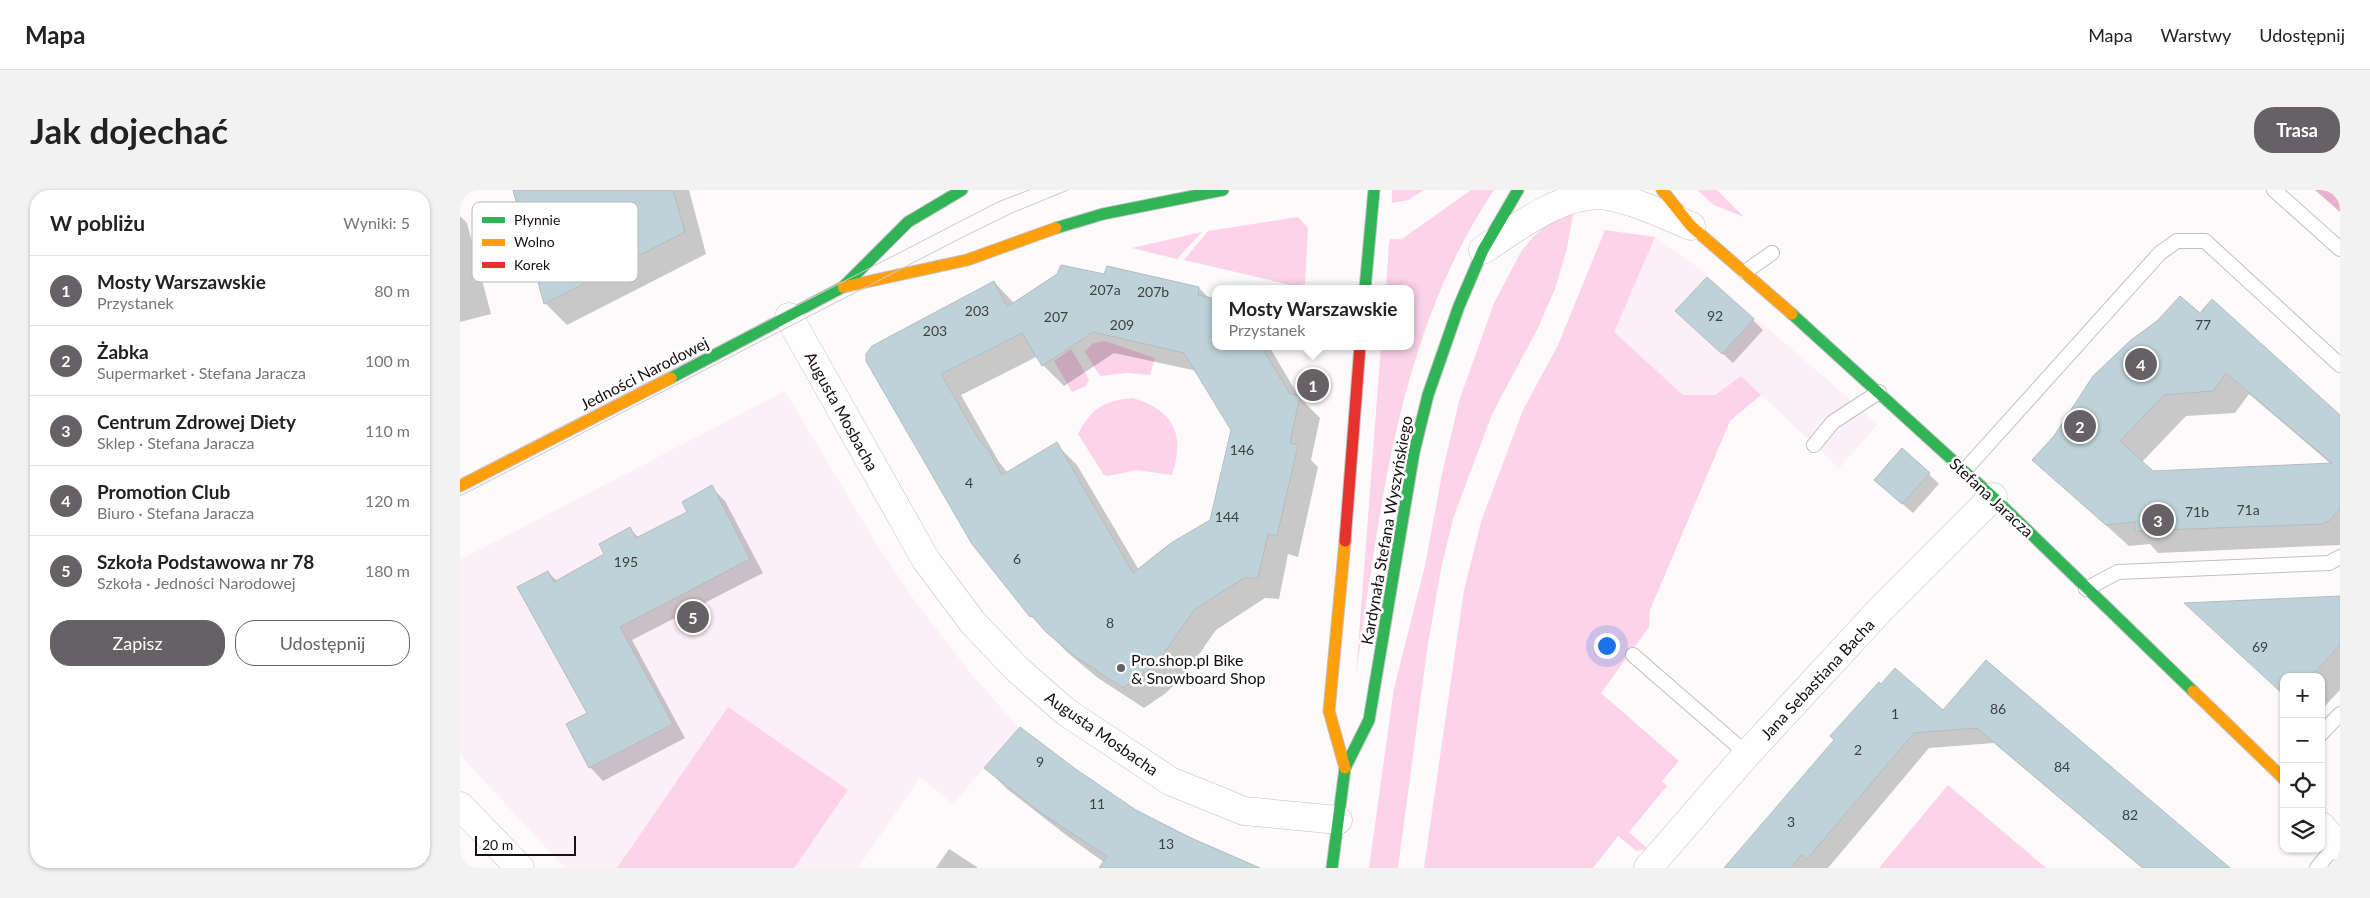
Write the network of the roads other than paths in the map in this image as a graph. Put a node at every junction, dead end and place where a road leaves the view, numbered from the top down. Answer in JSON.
{"nodes":[{"id":1,"x":962,"y":190,"type":"edge"},
{"id":2,"x":1223,"y":190,"type":"edge"},
{"id":3,"x":1374,"y":190,"type":"edge"},
{"id":4,"x":1518,"y":190,"type":"edge"},
{"id":5,"x":1662,"y":190,"type":"edge"},
{"id":6,"x":2274,"y":190,"type":"edge"},
{"id":7,"x":1691,"y":226,"type":"junction"},
{"id":8,"x":2340,"y":249,"type":"edge"},
{"id":9,"x":1483,"y":250,"type":"junction"},
{"id":10,"x":1772,"y":253,"type":"dead end"},
{"id":11,"x":1745,"y":272,"type":"junction"},
{"id":12,"x":1365,"y":285,"type":"edge"},
{"id":13,"x":843,"y":286,"type":"junction"},
{"id":14,"x":789,"y":317,"type":"junction"},
{"id":15,"x":1360,"y":350,"type":"edge"},
{"id":16,"x":2340,"y":366,"type":"edge"},
{"id":17,"x":1879,"y":392,"type":"junction"},
{"id":18,"x":1814,"y":444,"type":"dead end"},
{"id":19,"x":1964,"y":471,"type":"junction"},
{"id":20,"x":460,"y":486,"type":"edge"},
{"id":21,"x":1993,"y":497,"type":"junction"},
{"id":22,"x":2340,"y":557,"type":"edge"},
{"id":23,"x":2086,"y":589,"type":"junction"},
{"id":24,"x":1633,"y":655,"type":"dead end"},
{"id":25,"x":2340,"y":714,"type":"edge"},
{"id":26,"x":2325,"y":730,"type":"edge"},
{"id":27,"x":1747,"y":754,"type":"junction"},
{"id":28,"x":1345,"y":768,"type":"junction"},
{"id":29,"x":2280,"y":773,"type":"edge"},
{"id":30,"x":460,"y":806,"type":"edge"},
{"id":31,"x":1338,"y":820,"type":"junction"},
{"id":32,"x":2332,"y":839,"type":"edge"},
{"id":33,"x":520,"y":868,"type":"edge"},
{"id":34,"x":1332,"y":868,"type":"edge"},
{"id":35,"x":1648,"y":868,"type":"edge"},
{"id":36,"x":2317,"y":868,"type":"edge"}],
"edges":[{"from":1,"to":13,"type":"street","name":"Jedności Narodowej"},
{"from":2,"to":13,"type":"street","name":"Jedności Narodowej"},
{"from":3,"to":12,"type":"street"},
{"from":4,"to":9,"type":"street","name":"Kardynała Stefana Wyszyńskiego"},
{"from":5,"to":7,"type":"street","name":"Stefana Jaracza"},
{"from":6,"to":8,"type":"lane"},
{"from":7,"to":9,"type":"street","name":"Stefana Jaracza"},
{"from":7,"to":11,"type":"street","name":"Stefana Jaracza"},
{"from":9,"to":28,"type":"street","name":"Kardynała Stefana Wyszyńskiego"},
{"from":10,"to":11,"type":"lane"},
{"from":11,"to":17,"type":"street","name":"Stefana Jaracza"},
{"from":13,"to":14,"type":"street","name":"Jedności Narodowej"},
{"from":14,"to":20,"type":"street","name":"Jedności Narodowej"},
{"from":14,"to":31,"type":"street","name":"Augusta Mosbacha"},
{"from":15,"to":28,"type":"street","name":"Kardynała Stefana Wyszyńskiego"},
{"from":16,"to":19,"type":"lane"},
{"from":17,"to":18,"type":"lane"},
{"from":17,"to":19,"type":"street","name":"Stefana Jaracza"},
{"from":19,"to":21,"type":"street","name":"Stefana Jaracza"},
{"from":21,"to":23,"type":"street","name":"Stefana Jaracza"},
{"from":21,"to":27,"type":"street","name":"Jana Sebastiana Bacha"},
{"from":22,"to":23,"type":"lane"},
{"from":23,"to":29,"type":"street","name":"Stefana Jaracza"},
{"from":24,"to":27,"type":"lane"},
{"from":25,"to":26,"type":"lane"},
{"from":27,"to":35,"type":"street","name":"Jana Sebastiana Bacha"},
{"from":28,"to":31,"type":"street","name":"Kardynała Stefana Wyszyńskiego"},
{"from":30,"to":33,"type":"street"},
{"from":31,"to":34,"type":"street","name":"Kardynała Stefana Wyszyńskiego"},
{"from":32,"to":36,"type":"lane"}]}
